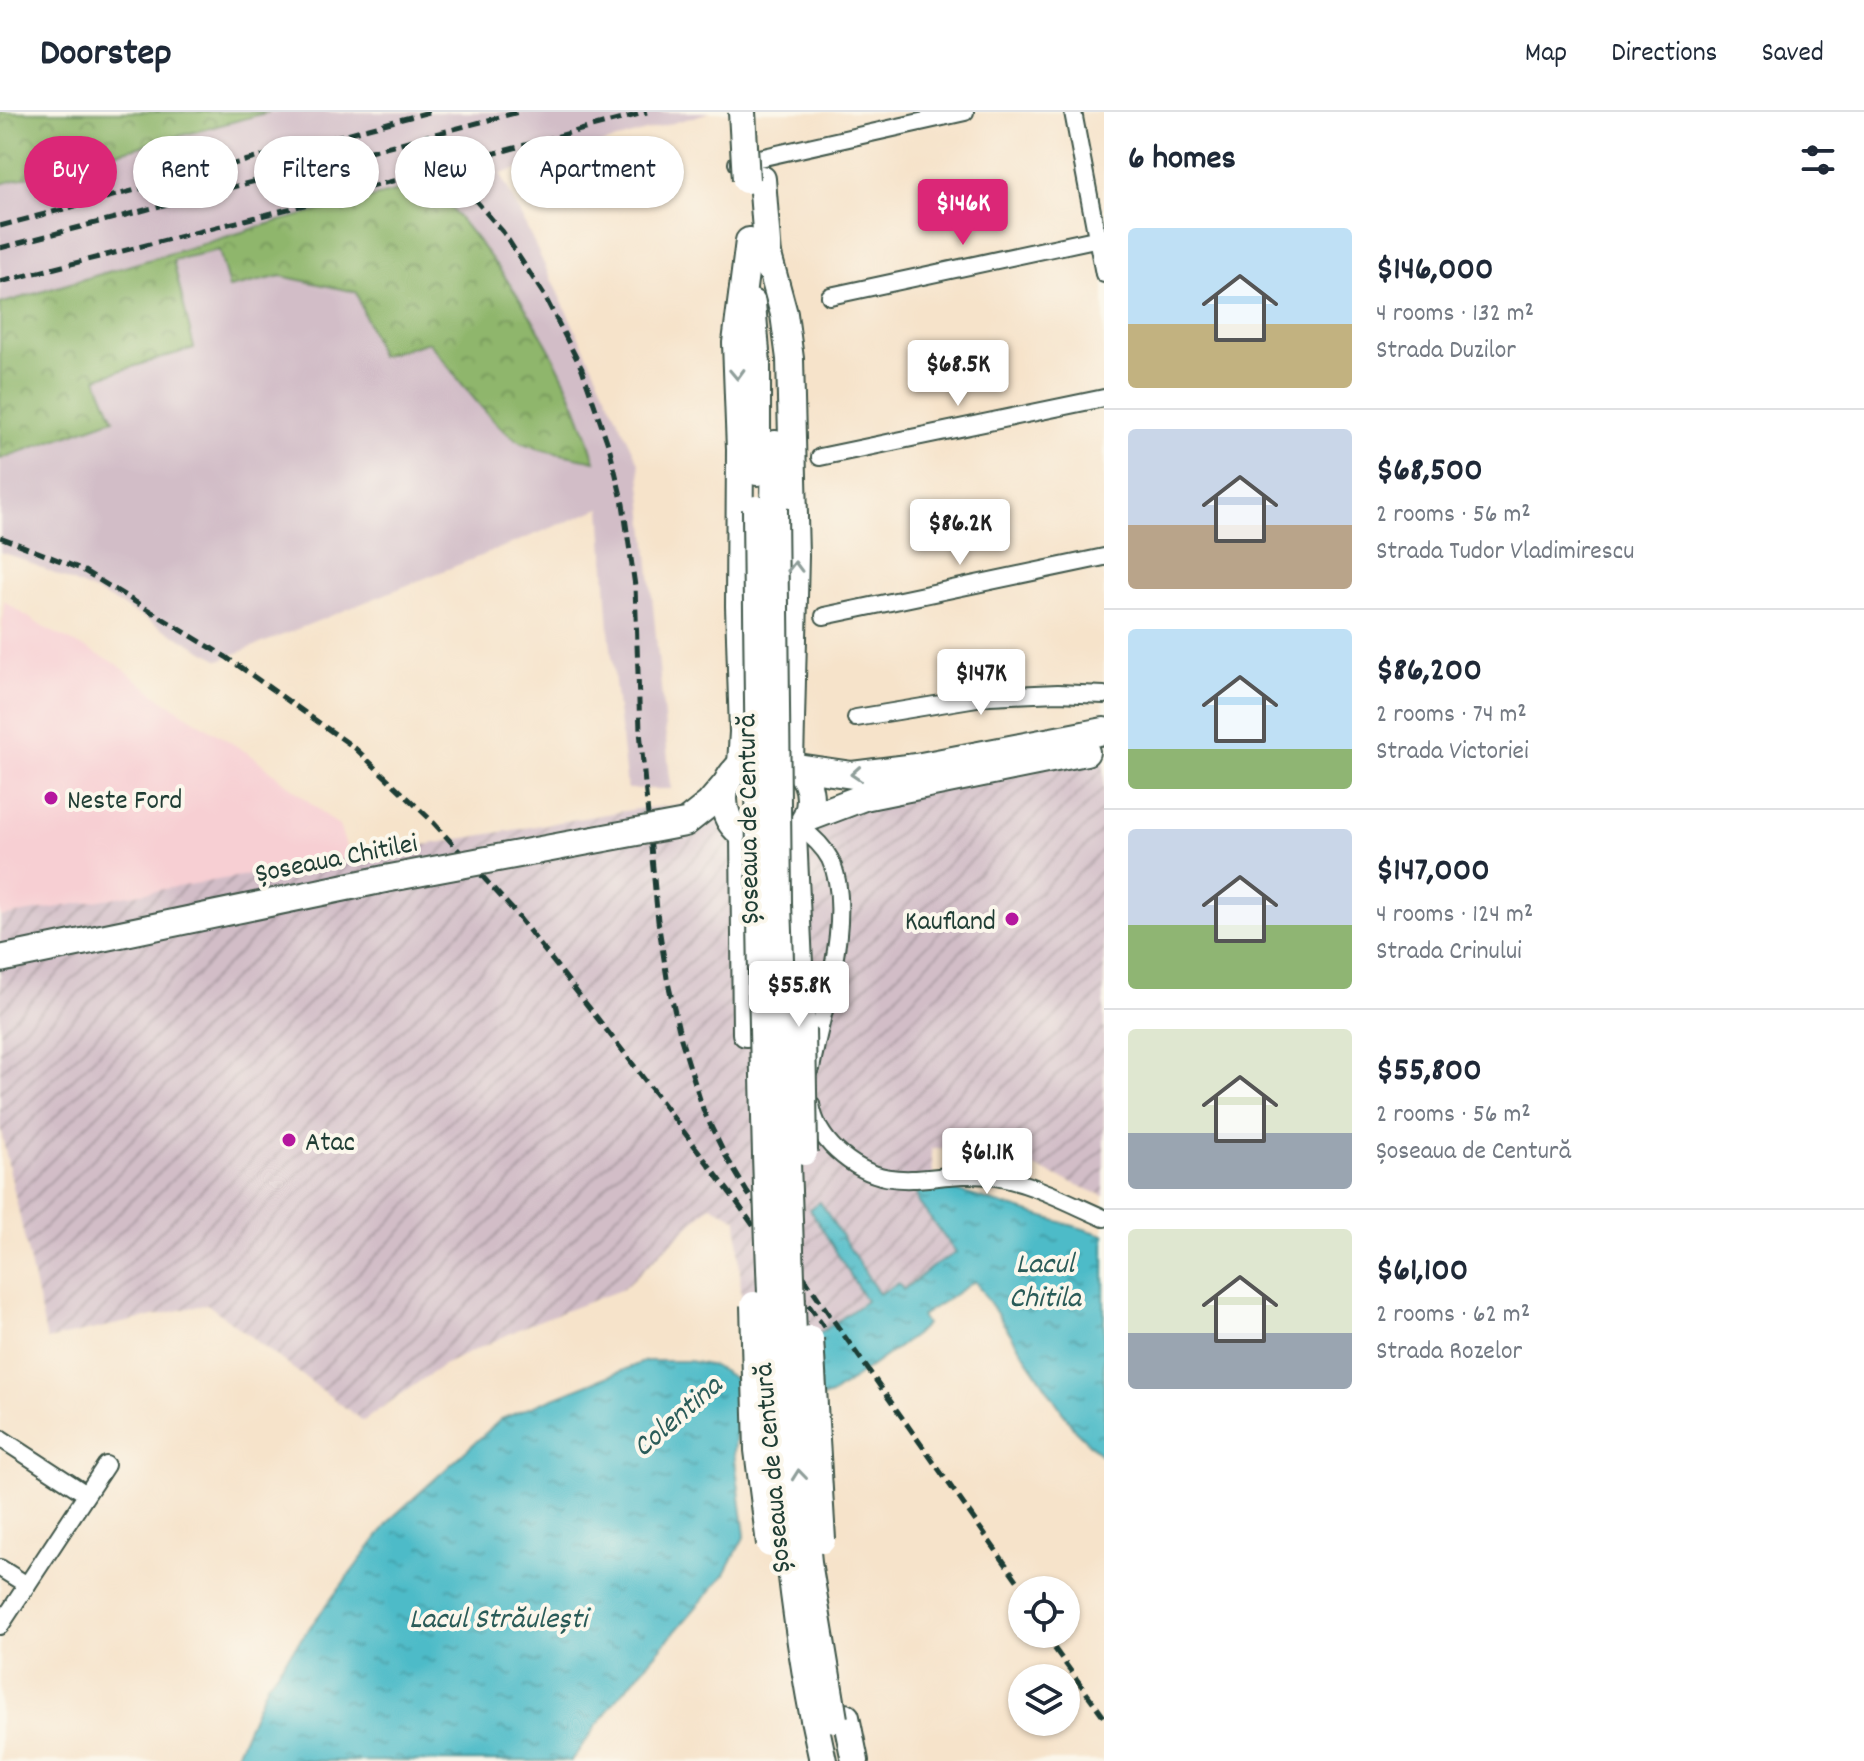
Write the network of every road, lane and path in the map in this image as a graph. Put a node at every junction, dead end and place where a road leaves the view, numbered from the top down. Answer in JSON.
{"nodes":[{"id":1,"x":742,"y":112,"type":"edge"},
{"id":2,"x":758,"y":112,"type":"edge"},
{"id":3,"x":965,"y":112,"type":"edge"},
{"id":4,"x":1073,"y":112,"type":"edge"},
{"id":5,"x":749,"y":174,"type":"junction"},
{"id":6,"x":1100,"y":238,"type":"edge"},
{"id":7,"x":759,"y":248,"type":"junction"},
{"id":8,"x":1104,"y":274,"type":"edge"},
{"id":9,"x":830,"y":296,"type":"dead end"},
{"id":10,"x":1104,"y":398,"type":"edge"},
{"id":11,"x":820,"y":457,"type":"dead end"},
{"id":12,"x":1104,"y":557,"type":"edge"},
{"id":13,"x":824,"y":616,"type":"dead end"},
{"id":14,"x":1104,"y":695,"type":"edge"},
{"id":15,"x":856,"y":718,"type":"dead end"},
{"id":16,"x":1104,"y":731,"type":"edge"},
{"id":17,"x":1104,"y":749,"type":"edge"},
{"id":18,"x":793,"y":765,"type":"junction"},
{"id":19,"x":734,"y":774,"type":"junction"},
{"id":20,"x":685,"y":823,"type":"junction"},
{"id":21,"x":800,"y":826,"type":"junction"},
{"id":22,"x":739,"y":832,"type":"junction"},
{"id":23,"x":0,"y":959,"type":"edge"},
{"id":24,"x":1104,"y":1218,"type":"edge"},
{"id":25,"x":0,"y":1438,"type":"edge"},
{"id":26,"x":106,"y":1465,"type":"dead end"},
{"id":27,"x":86,"y":1494,"type":"junction"},
{"id":28,"x":0,"y":1568,"type":"edge"},
{"id":29,"x":27,"y":1585,"type":"junction"},
{"id":30,"x":0,"y":1626,"type":"edge"},
{"id":31,"x":824,"y":1719,"type":"junction"},
{"id":32,"x":810,"y":1761,"type":"edge"},
{"id":33,"x":823,"y":1761,"type":"edge"},
{"id":34,"x":843,"y":1761,"type":"edge"},
{"id":35,"x":855,"y":1761,"type":"edge"}],
"edges":[{"from":1,"to":5,"type":"main road","name":"Șoseaua de Centură","bridge":true},
{"from":2,"to":5,"type":"main road","name":"Șoseaua de Centură"},
{"from":3,"to":5,"type":"street"},
{"from":4,"to":6,"type":"street"},
{"from":5,"to":7,"type":"main road","name":"Șoseaua de Centură"},
{"from":6,"to":8,"type":"street"},
{"from":6,"to":9,"type":"street"},
{"from":18,"to":7,"type":"main road","one_way":true},
{"from":7,"to":19,"type":"main road","one_way":true},
{"from":7,"to":31,"type":"main road","name":"Șoseaua de Centură","bridge":true},
{"from":10,"to":11,"type":"street"},
{"from":12,"to":13,"type":"street"},
{"from":14,"to":15,"type":"street"},
{"from":16,"to":18,"type":"main road","one_way":true},
{"from":17,"to":21,"type":"main road"},
{"from":18,"to":19,"type":"main road"},
{"from":18,"to":21,"type":"main road"},
{"from":19,"to":20,"type":"main road"},
{"from":19,"to":22,"type":"main road"},
{"from":20,"to":22,"type":"main road","name":"Șoseaua Chitilei"},
{"from":20,"to":23,"type":"main road","name":"Șoseaua Chitilei","bridge":true},
{"from":21,"to":22,"type":"main road"},
{"from":21,"to":24,"type":"street"},
{"from":21,"to":31,"type":"main road","bridge":true},
{"from":22,"to":31,"type":"main road","bridge":true},
{"from":25,"to":27,"type":"street"},
{"from":26,"to":27,"type":"street"},
{"from":27,"to":29,"type":"street"},
{"from":28,"to":29,"type":"street"},
{"from":29,"to":30,"type":"street"},
{"from":31,"to":32,"type":"main road"},
{"from":31,"to":33,"type":"main road","name":"Șoseaua de Centură"},
{"from":31,"to":34,"type":"main road","name":"Șoseaua de Centură"},
{"from":31,"to":35,"type":"main road"}]}
